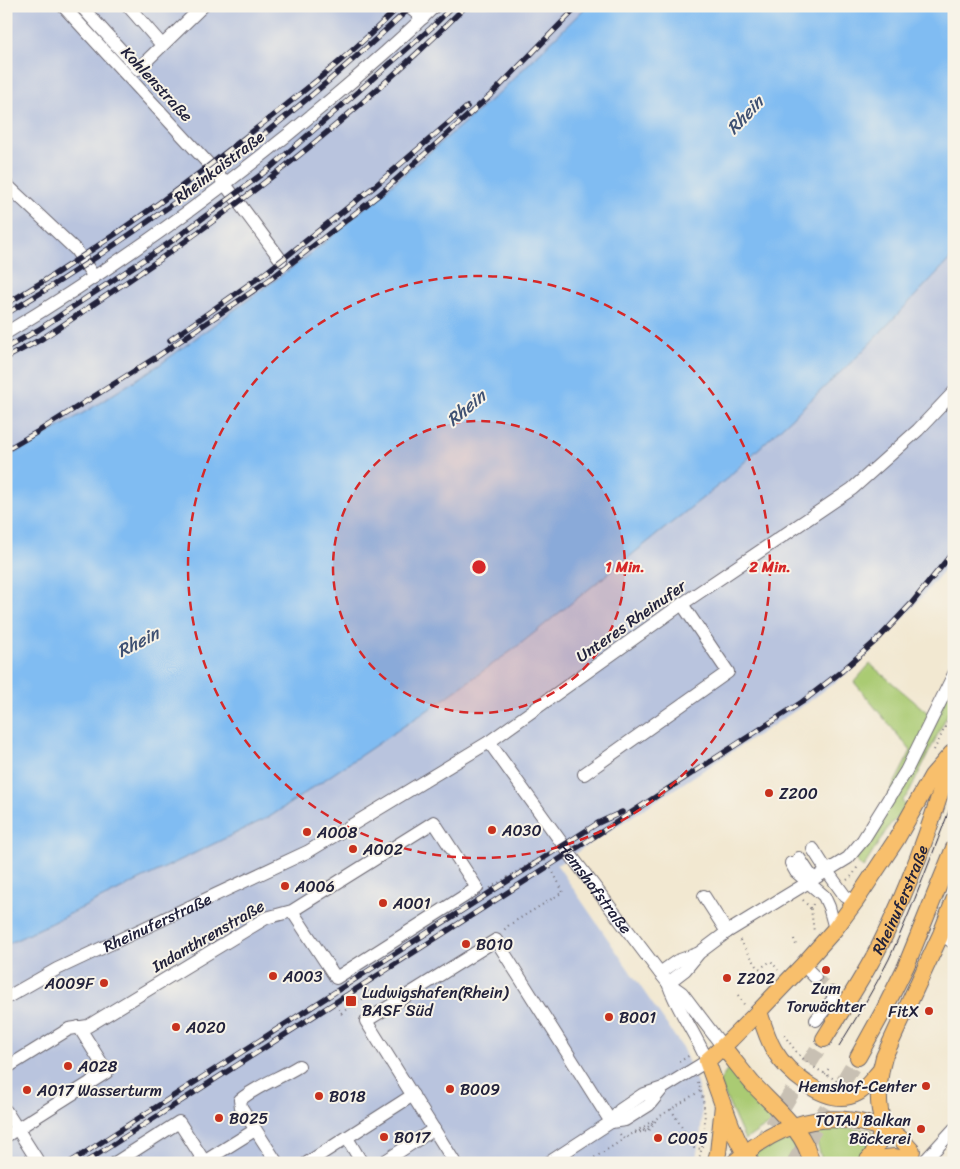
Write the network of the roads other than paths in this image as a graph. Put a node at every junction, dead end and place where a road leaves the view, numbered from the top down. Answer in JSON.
{"nodes":[{"id":1,"x":63,"y":6,"type":"edge"},
{"id":2,"x":81,"y":6,"type":"edge"},
{"id":3,"x":128,"y":6,"type":"edge"},
{"id":4,"x":203,"y":6,"type":"edge"},
{"id":5,"x":407,"y":6,"type":"edge"},
{"id":6,"x":435,"y":6,"type":"edge"},
{"id":7,"x":422,"y":18,"type":"junction"},
{"id":8,"x":162,"y":45,"type":"junction"},
{"id":9,"x":6,"y":184,"type":"edge"},
{"id":10,"x":226,"y":184,"type":"junction"},
{"id":11,"x":281,"y":260,"type":"dead end"},
{"id":12,"x":94,"y":277,"type":"junction"},
{"id":13,"x":6,"y":333,"type":"edge"},
{"id":14,"x":954,"y":392,"type":"edge"},
{"id":15,"x":682,"y":604,"type":"junction"},
{"id":16,"x":954,"y":674,"type":"edge"},
{"id":17,"x":489,"y":742,"type":"junction"},
{"id":18,"x":953,"y":752,"type":"edge"},
{"id":19,"x":584,"y":774,"type":"dead end"},
{"id":20,"x":954,"y":848,"type":"edge"},
{"id":21,"x":813,"y":849,"type":"dead end"},
{"id":22,"x":308,"y":851,"type":"joint"},
{"id":23,"x":795,"y":861,"type":"dead end"},
{"id":24,"x":827,"y":871,"type":"junction"},
{"id":25,"x":811,"y":881,"type":"junction"},
{"id":26,"x":704,"y":896,"type":"dead end"},
{"id":27,"x":954,"y":900,"type":"edge"},
{"id":28,"x":856,"y":902,"type":"junction"},
{"id":29,"x":292,"y":911,"type":"junction"},
{"id":30,"x":835,"y":929,"type":"junction"},
{"id":31,"x":730,"y":931,"type":"junction"},
{"id":32,"x":947,"y":939,"type":"edge"},
{"id":33,"x":802,"y":959,"type":"junction"},
{"id":34,"x":815,"y":977,"type":"tunnel mouth"},
{"id":35,"x":664,"y":978,"type":"junction"},
{"id":36,"x":832,"y":994,"type":"dead end"},
{"id":37,"x":6,"y":998,"type":"edge"},
{"id":38,"x":753,"y":1009,"type":"junction"},
{"id":39,"x":816,"y":1020,"type":"dead end"},
{"id":40,"x":79,"y":1027,"type":"junction"},
{"id":41,"x":824,"y":1040,"type":"tunnel mouth"},
{"id":42,"x":723,"y":1047,"type":"junction"},
{"id":43,"x":858,"y":1057,"type":"tunnel mouth"},
{"id":44,"x":700,"y":1059,"type":"junction"},
{"id":45,"x":299,"y":1066,"type":"dead end"},
{"id":46,"x":6,"y":1068,"type":"edge"},
{"id":47,"x":879,"y":1072,"type":"junction"},
{"id":48,"x":413,"y":1095,"type":"junction"},
{"id":49,"x":723,"y":1105,"type":"junction"},
{"id":50,"x":6,"y":1112,"type":"edge"},
{"id":51,"x":611,"y":1122,"type":"junction"},
{"id":52,"x":794,"y":1126,"type":"junction"},
{"id":53,"x":18,"y":1129,"type":"junction"},
{"id":54,"x":434,"y":1129,"type":"junction"},
{"id":55,"x":954,"y":1129,"type":"edge"},
{"id":56,"x":256,"y":1130,"type":"junction"},
{"id":57,"x":889,"y":1132,"type":"junction"},
{"id":58,"x":6,"y":1136,"type":"edge"},
{"id":59,"x":347,"y":1138,"type":"junction"},
{"id":60,"x":743,"y":1160,"type":"edge"},
{"id":61,"x":915,"y":1160,"type":"edge"},
{"id":62,"x":203,"y":1162,"type":"edge"},
{"id":63,"x":867,"y":1162,"type":"edge"},
{"id":64,"x":39,"y":1163,"type":"edge"},
{"id":65,"x":116,"y":1163,"type":"edge"},
{"id":66,"x":277,"y":1163,"type":"edge"},
{"id":67,"x":307,"y":1163,"type":"edge"},
{"id":68,"x":362,"y":1163,"type":"edge"},
{"id":69,"x":382,"y":1163,"type":"edge"},
{"id":70,"x":455,"y":1163,"type":"edge"},
{"id":71,"x":548,"y":1163,"type":"edge"},
{"id":72,"x":715,"y":1163,"type":"edge"},
{"id":73,"x":811,"y":1163,"type":"edge"}],
"edges":[{"from":1,"to":10,"type":"street","name":"Kohlenstraße"},
{"from":2,"to":8,"type":"street"},
{"from":3,"to":8,"type":"street"},
{"from":4,"to":8,"type":"street"},
{"from":5,"to":7,"type":"street"},
{"from":6,"to":7,"type":"street","name":"Rheinkaistraße"},
{"from":7,"to":10,"type":"street","name":"Rheinkaistraße"},
{"from":9,"to":12,"type":"street"},
{"from":10,"to":11,"type":"street","name":"Kohlenstraße"},
{"from":10,"to":12,"type":"street","name":"Rheinkaistraße"},
{"from":12,"to":13,"type":"street","name":"Rheinkaistraße"},
{"from":14,"to":15,"type":"street","name":"Unteres Rheinufer"},
{"from":15,"to":17,"type":"street","name":"Unteres Rheinufer"},
{"from":15,"to":19,"type":"street"},
{"from":16,"to":24,"type":"street"},
{"from":17,"to":22,"type":"street","name":"Unteres Rheinufer"},
{"from":17,"to":35,"type":"street","name":"Hemshofstraße"},
{"from":18,"to":28,"type":"main road"},
{"from":18,"to":41,"type":"main road","name":"Rheinuferstraße"},
{"from":20,"to":43,"type":"main road","name":"Rheinuferstraße"},
{"from":21,"to":24,"type":"street"},
{"from":22,"to":37,"type":"street","name":"Rheinuferstraße"},
{"from":23,"to":25,"type":"street"},
{"from":24,"to":25,"type":"street"},
{"from":24,"to":28,"type":"street"},
{"from":25,"to":30,"type":"street"},
{"from":25,"to":31,"type":"street"},
{"from":26,"to":31,"type":"street"},
{"from":27,"to":32,"type":"main road"},
{"from":28,"to":30,"type":"main road"},
{"from":29,"to":29,"type":"street","name":"Indanthrenstraße"},
{"from":29,"to":40,"type":"street","name":"Indanthrenstraße"},
{"from":30,"to":33,"type":"main road"},
{"from":31,"to":35,"type":"street"},
{"from":32,"to":47,"type":"main road"},
{"from":33,"to":34,"type":"street"},
{"from":33,"to":38,"type":"main road"},
{"from":35,"to":42,"type":"street","name":"Hemshofstraße"},
{"from":35,"to":44,"type":"street","name":"Hemshofstraße"},
{"from":36,"to":39,"type":"street"},
{"from":38,"to":42,"type":"main road"},
{"from":38,"to":47,"type":"main road"},
{"from":40,"to":46,"type":"street","name":"Indanthrenstraße"},
{"from":40,"to":53,"type":"street"},
{"from":42,"to":44,"type":"main road"},
{"from":42,"to":52,"type":"main road","name":"Hemshofstraße"},
{"from":44,"to":49,"type":"main road"},
{"from":44,"to":51,"type":"street"},
{"from":45,"to":56,"type":"street"},
{"from":47,"to":57,"type":"main road"},
{"from":48,"to":51,"type":"street"},
{"from":48,"to":54,"type":"street"},
{"from":48,"to":59,"type":"street"},
{"from":49,"to":60,"type":"main road"},
{"from":49,"to":72,"type":"main road"},
{"from":50,"to":53,"type":"street"},
{"from":51,"to":71,"type":"street"},
{"from":52,"to":57,"type":"main road"},
{"from":52,"to":60,"type":"main road"},
{"from":52,"to":73,"type":"main road","name":"Hemshofstraße"},
{"from":53,"to":58,"type":"street"},
{"from":53,"to":64,"type":"street"},
{"from":54,"to":69,"type":"street"},
{"from":54,"to":70,"type":"street"},
{"from":55,"to":61,"type":"street"},
{"from":56,"to":62,"type":"street"},
{"from":56,"to":66,"type":"street"},
{"from":57,"to":61,"type":"main road"},
{"from":57,"to":63,"type":"main road"},
{"from":59,"to":67,"type":"street"},
{"from":59,"to":68,"type":"street"},
{"from":61,"to":63,"type":"main road"},
{"from":62,"to":65,"type":"street"}]}
